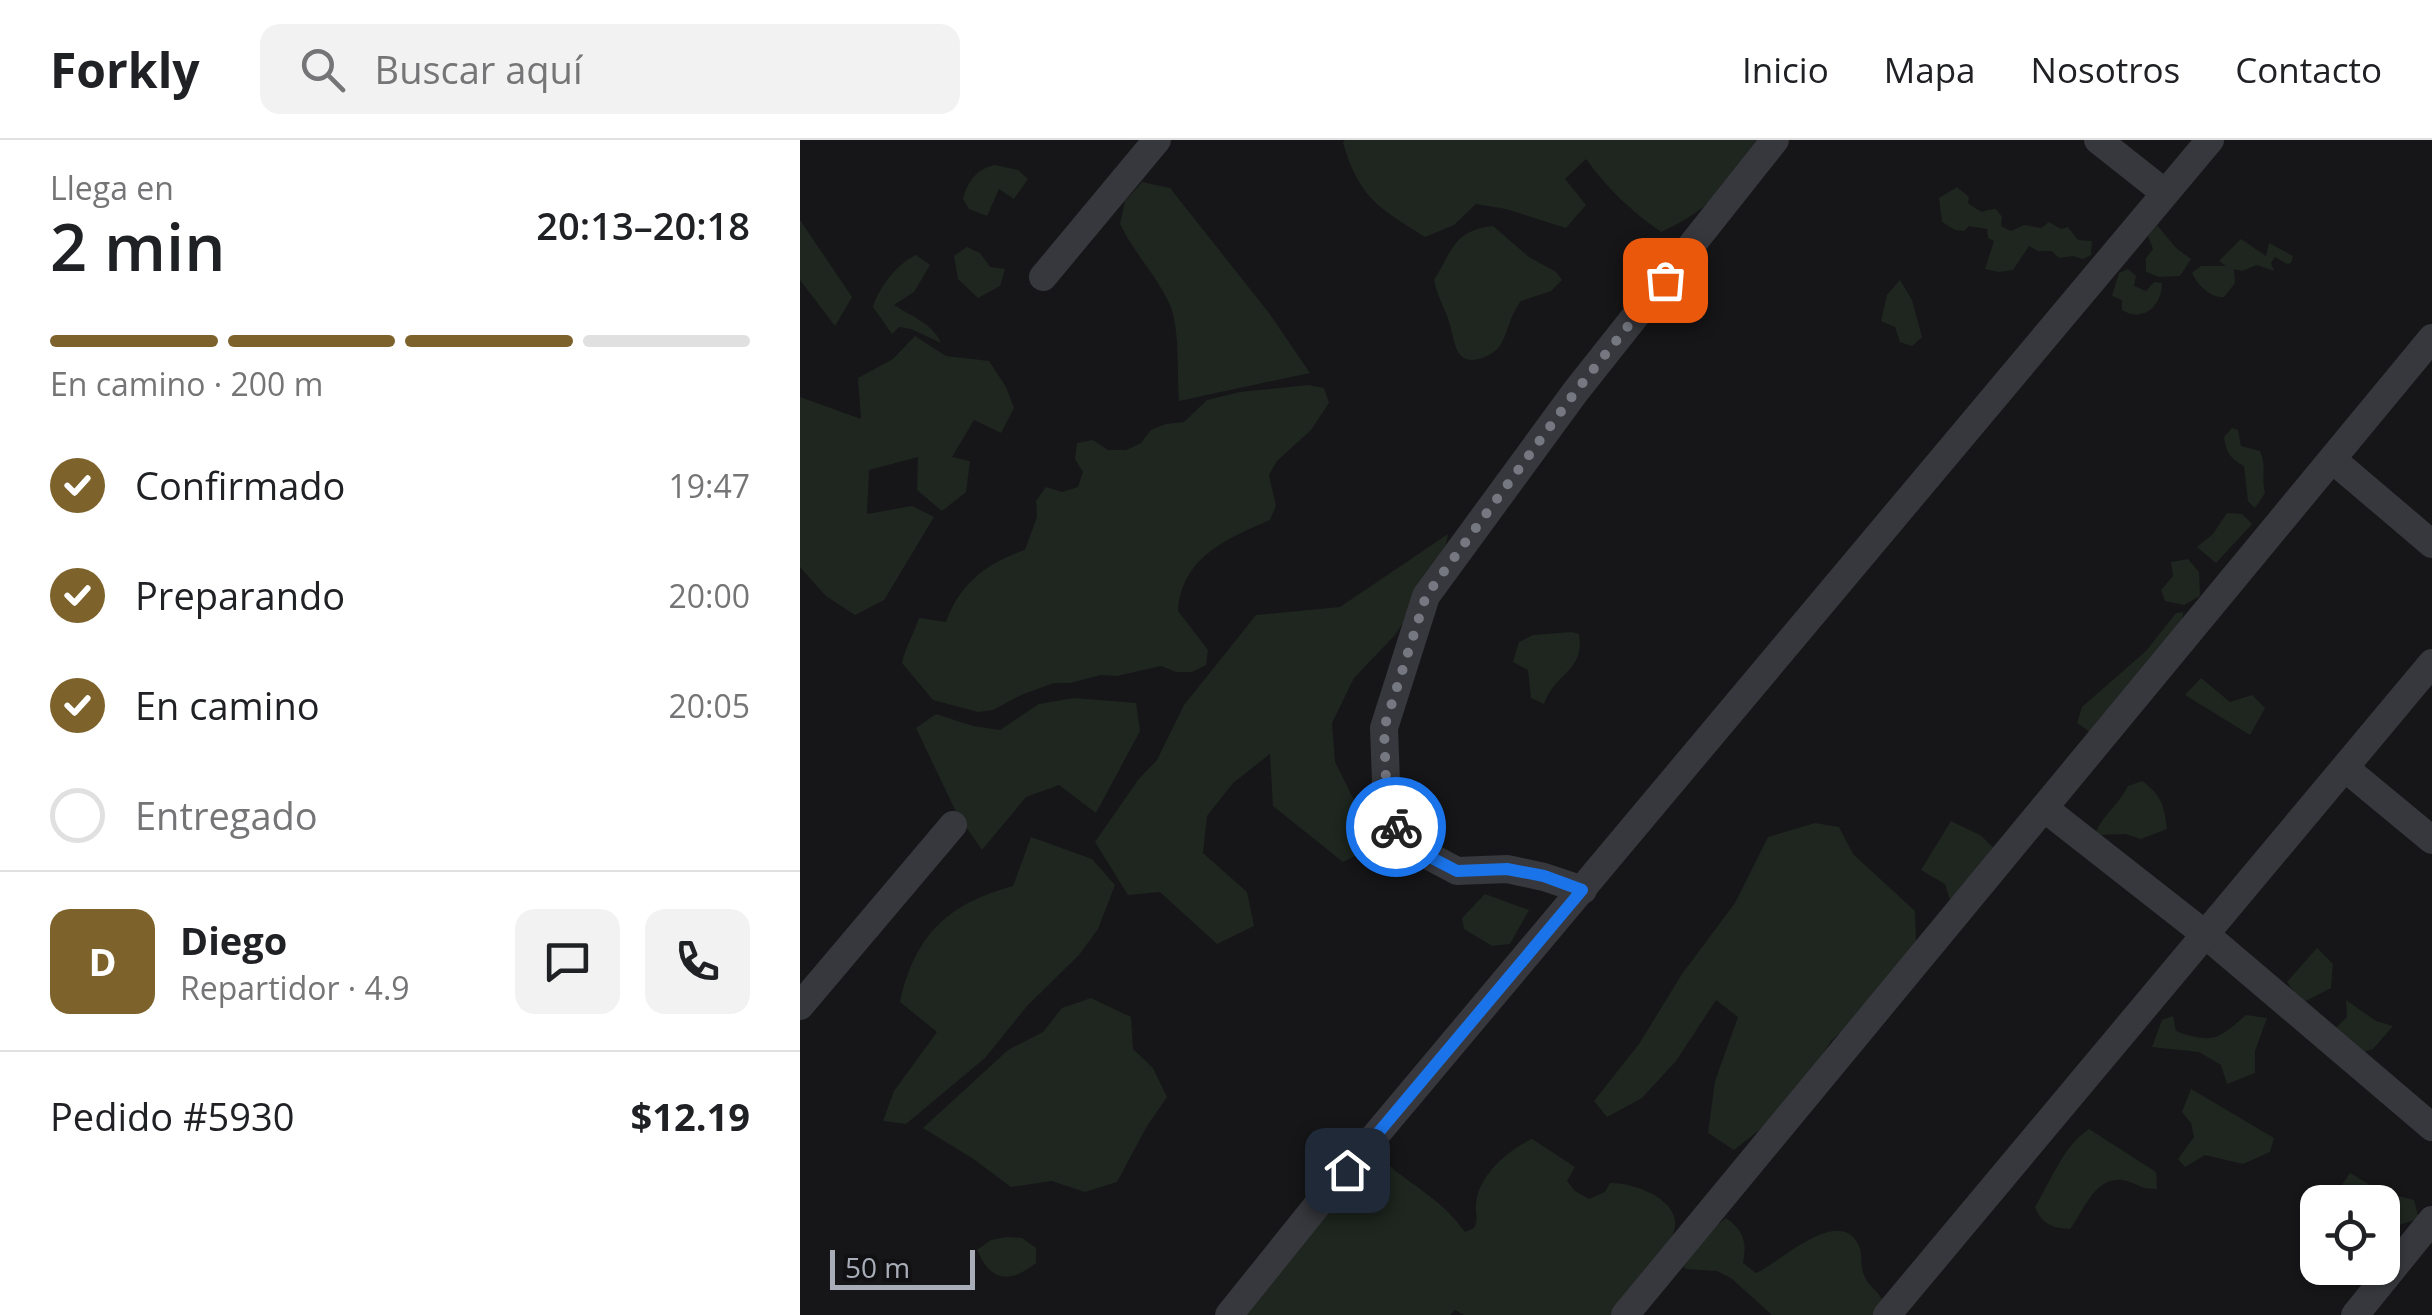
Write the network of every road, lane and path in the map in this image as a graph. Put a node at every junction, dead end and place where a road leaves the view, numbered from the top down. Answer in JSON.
{"nodes":[{"id":1,"x":1157,"y":140,"type":"edge"},
{"id":2,"x":1775,"y":140,"type":"edge"},
{"id":3,"x":2098,"y":140,"type":"edge"},
{"id":4,"x":2210,"y":140,"type":"edge"},
{"id":5,"x":2165,"y":193,"type":"junction"},
{"id":6,"x":1043,"y":276,"type":"dead end"},
{"id":7,"x":2432,"y":338,"type":"edge"},
{"id":8,"x":2333,"y":460,"type":"junction"},
{"id":9,"x":2432,"y":544,"type":"edge"},
{"id":10,"x":2432,"y":663,"type":"edge"},
{"id":11,"x":2345,"y":768,"type":"junction"},
{"id":12,"x":2044,"y":808,"type":"junction"},
{"id":13,"x":953,"y":826,"type":"dead end"},
{"id":14,"x":2432,"y":840,"type":"edge"},
{"id":15,"x":1582,"y":890,"type":"junction"},
{"id":16,"x":2206,"y":934,"type":"junction"},
{"id":17,"x":800,"y":1006,"type":"edge"},
{"id":18,"x":2432,"y":1127,"type":"edge"},
{"id":19,"x":2432,"y":1220,"type":"edge"},
{"id":20,"x":1229,"y":1315,"type":"edge"},
{"id":21,"x":1625,"y":1315,"type":"edge"},
{"id":22,"x":1887,"y":1315,"type":"edge"},
{"id":23,"x":2354,"y":1315,"type":"edge"}],
"edges":[{"from":1,"to":6,"type":"street"},
{"from":2,"to":15,"type":"street"},
{"from":3,"to":5,"type":"street"},
{"from":4,"to":5,"type":"street"},
{"from":5,"to":15,"type":"street"},
{"from":7,"to":8,"type":"street"},
{"from":8,"to":9,"type":"street"},
{"from":8,"to":12,"type":"street"},
{"from":10,"to":11,"type":"street"},
{"from":11,"to":14,"type":"street"},
{"from":11,"to":16,"type":"street"},
{"from":12,"to":16,"type":"street"},
{"from":12,"to":21,"type":"street"},
{"from":13,"to":17,"type":"street"},
{"from":15,"to":20,"type":"street"},
{"from":16,"to":18,"type":"street"},
{"from":16,"to":22,"type":"street"},
{"from":19,"to":23,"type":"street"}]}
